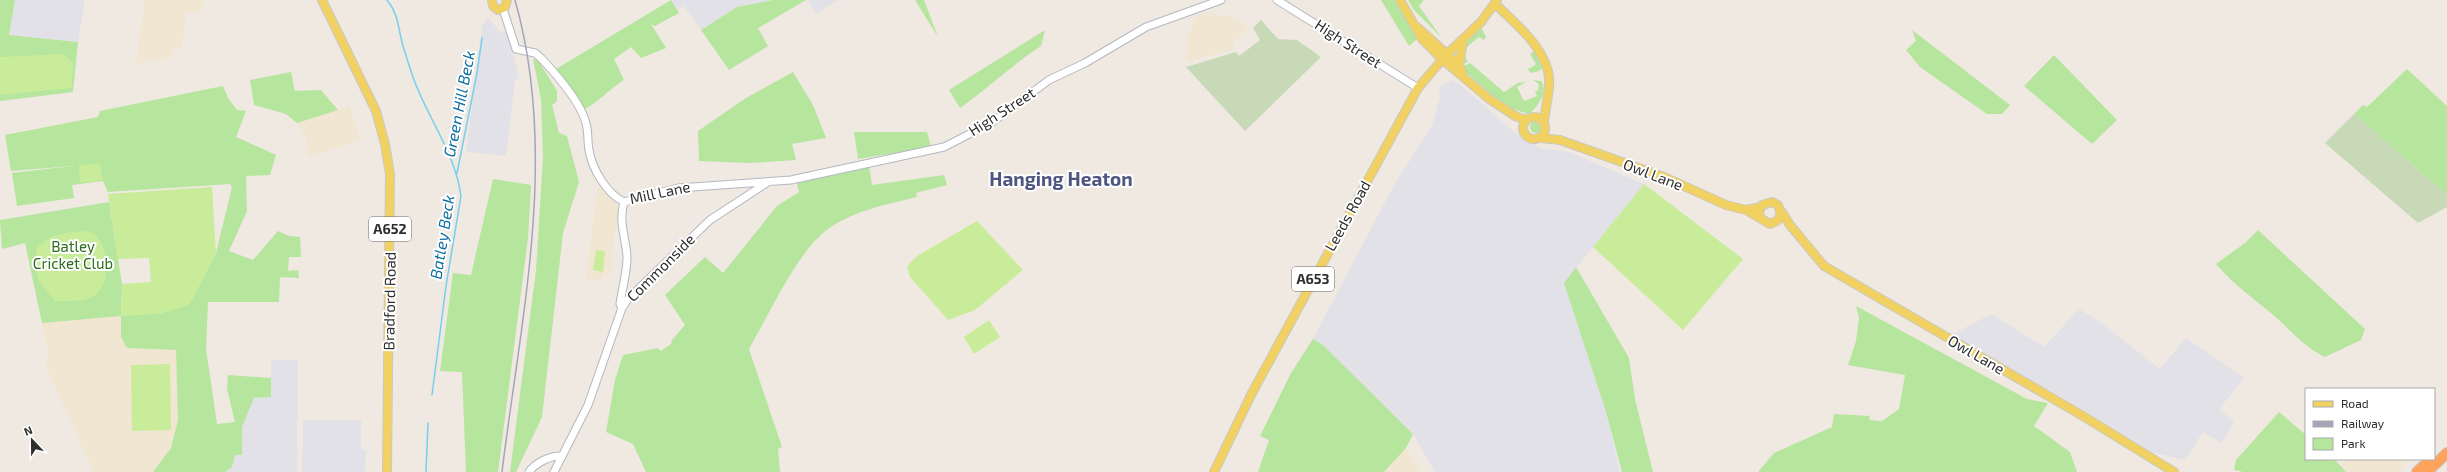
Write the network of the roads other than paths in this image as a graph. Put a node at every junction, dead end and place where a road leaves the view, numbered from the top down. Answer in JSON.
{"nodes":[{"id":1,"x":322,"y":0,"type":"edge"},
{"id":2,"x":492,"y":0,"type":"edge"},
{"id":3,"x":1221,"y":0,"type":"edge"},
{"id":4,"x":1277,"y":0,"type":"edge"},
{"id":5,"x":1400,"y":0,"type":"edge"},
{"id":6,"x":1498,"y":1,"type":"edge"},
{"id":7,"x":508,"y":3,"type":"edge"},
{"id":8,"x":1463,"y":39,"type":"junction"},
{"id":9,"x":1444,"y":57,"type":"junction"},
{"id":10,"x":1459,"y":65,"type":"junction"},
{"id":11,"x":1463,"y":75,"type":"junction"},
{"id":12,"x":1418,"y":88,"type":"junction"},
{"id":13,"x":1545,"y":107,"type":"junction"},
{"id":14,"x":1534,"y":117,"type":"junction"},
{"id":15,"x":1524,"y":124,"type":"junction"},
{"id":16,"x":1543,"y":130,"type":"junction"},
{"id":17,"x":768,"y":182,"type":"junction"},
{"id":18,"x":624,"y":202,"type":"junction"},
{"id":19,"x":1761,"y":207,"type":"junction"},
{"id":20,"x":1746,"y":210,"type":"junction"},
{"id":21,"x":1781,"y":211,"type":"junction"},
{"id":22,"x":1761,"y":219,"type":"junction"},
{"id":23,"x":1778,"y":220,"type":"junction"},
{"id":24,"x":1790,"y":225,"type":"junction"},
{"id":25,"x":622,"y":308,"type":"junction"},
{"id":26,"x":2447,"y":444,"type":"edge"},
{"id":27,"x":2447,"y":453,"type":"edge"},
{"id":28,"x":2435,"y":455,"type":"edge"},
{"id":29,"x":560,"y":456,"type":"junction"},
{"id":30,"x":2430,"y":460,"type":"edge"},
{"id":31,"x":387,"y":472,"type":"edge"},
{"id":32,"x":529,"y":472,"type":"edge"},
{"id":33,"x":554,"y":472,"type":"edge"},
{"id":34,"x":1214,"y":472,"type":"edge"},
{"id":35,"x":2174,"y":472,"type":"edge"},
{"id":36,"x":2417,"y":472,"type":"edge"},
{"id":37,"x":2427,"y":472,"type":"edge"}],
"edges":[{"from":1,"to":31,"type":"main road","name":"Bradford Road","number":"A652"},
{"from":2,"to":7,"type":"main road"},
{"from":3,"to":17,"type":"street","name":"High Street"},
{"from":4,"to":12,"type":"street","name":"High Street"},
{"from":5,"to":9,"type":"main road"},
{"from":6,"to":8,"type":"main road","name":"Leeds Road","number":"A653"},
{"from":6,"to":13,"type":"main road"},
{"from":7,"to":18,"type":"street","name":"Mill Lane"},
{"from":8,"to":9,"type":"main road","name":"Leeds Road","number":"A653"},
{"from":8,"to":10,"type":"main road"},
{"from":9,"to":10,"type":"main road"},
{"from":9,"to":11,"type":"main road"},
{"from":9,"to":12,"type":"main road","name":"Leeds Road","number":"A653"},
{"from":10,"to":11,"type":"main road"},
{"from":11,"to":15,"type":"main road"},
{"from":12,"to":34,"type":"main road","name":"Leeds Road","number":"A653"},
{"from":13,"to":14,"type":"main road"},
{"from":13,"to":16,"type":"main road"},
{"from":14,"to":15,"type":"main road"},
{"from":14,"to":16,"type":"main road"},
{"from":15,"to":16,"type":"main road"},
{"from":16,"to":20,"type":"main road","name":"Owl Lane"},
{"from":17,"to":18,"type":"street","name":"Mill Lane"},
{"from":17,"to":25,"type":"street","name":"Commonside"},
{"from":18,"to":25,"type":"street"},
{"from":19,"to":20,"type":"main road","name":"Owl Lane"},
{"from":19,"to":21,"type":"main road","name":"Owl Lane"},
{"from":19,"to":22,"type":"main road"},
{"from":20,"to":22,"type":"main road","name":"Owl Lane"},
{"from":21,"to":23,"type":"main road"},
{"from":21,"to":24,"type":"main road","name":"Owl Lane"},
{"from":22,"to":23,"type":"main road","name":"Owl Lane"},
{"from":23,"to":24,"type":"main road","name":"Owl Lane"},
{"from":24,"to":35,"type":"main road","name":"Owl Lane"},
{"from":25,"to":29,"type":"street","name":"Commonside"},
{"from":26,"to":28,"type":"highway"},
{"from":27,"to":37,"type":"highway"},
{"from":29,"to":32,"type":"street"},
{"from":29,"to":33,"type":"street","name":"Commonside"},
{"from":30,"to":36,"type":"highway"}]}
